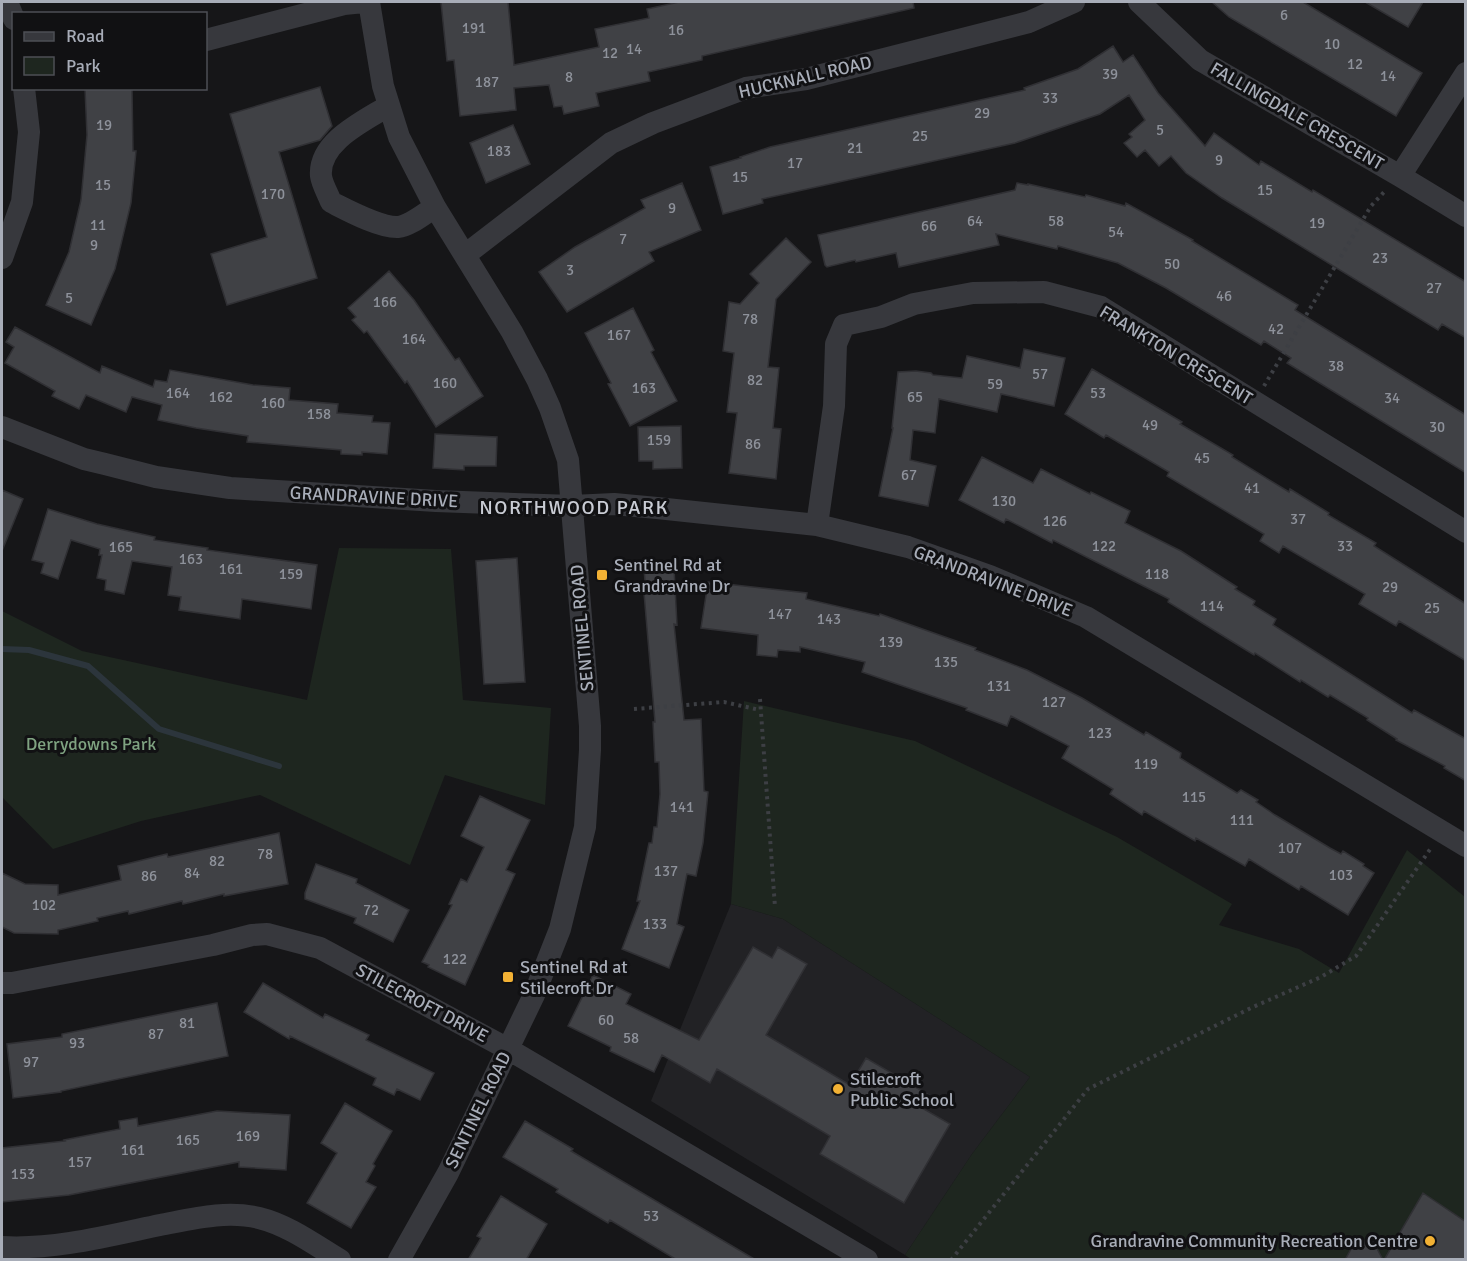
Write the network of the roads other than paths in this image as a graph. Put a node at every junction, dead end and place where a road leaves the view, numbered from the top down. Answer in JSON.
{"nodes":[{"id":1,"x":364,"y":2,"type":"edge"},
{"id":2,"x":369,"y":2,"type":"edge"},
{"id":3,"x":1074,"y":2,"type":"edge"},
{"id":4,"x":1139,"y":2,"type":"edge"},
{"id":5,"x":207,"y":40,"type":"edge"},
{"id":6,"x":1466,"y":73,"type":"edge"},
{"id":7,"x":24,"y":90,"type":"edge"},
{"id":8,"x":388,"y":106,"type":"junction"},
{"id":9,"x":1400,"y":176,"type":"junction"},
{"id":10,"x":435,"y":207,"type":"junction"},
{"id":11,"x":1466,"y":216,"type":"edge"},
{"id":12,"x":465,"y":255,"type":"junction"},
{"id":13,"x":2,"y":258,"type":"edge"},
{"id":14,"x":2,"y":428,"type":"edge"},
{"id":15,"x":572,"y":506,"type":"junction"},
{"id":16,"x":817,"y":525,"type":"junction"},
{"id":17,"x":1466,"y":532,"type":"edge"},
{"id":18,"x":1466,"y":846,"type":"edge"},
{"id":19,"x":2,"y":983,"type":"edge"},
{"id":20,"x":508,"y":1049,"type":"junction"},
{"id":21,"x":2,"y":1247,"type":"edge"},
{"id":22,"x":32,"y":1254,"type":"edge"},
{"id":23,"x":340,"y":1260,"type":"edge"},
{"id":24,"x":399,"y":1260,"type":"edge"},
{"id":25,"x":867,"y":1260,"type":"edge"}],
"edges":[{"from":1,"to":5,"type":"street"},
{"from":2,"to":8,"type":"street","name":"SENTINEL ROAD"},
{"from":3,"to":12,"type":"street","name":"HUCKNALL ROAD"},
{"from":4,"to":9,"type":"street","name":"FALLINGDALE CRESCENT"},
{"from":6,"to":9,"type":"street"},
{"from":7,"to":13,"type":"street"},
{"from":8,"to":10,"type":"street","name":"SENTINEL ROAD"},
{"from":8,"to":10,"type":"street"},
{"from":9,"to":11,"type":"street","name":"FALLINGDALE CRESCENT"},
{"from":10,"to":12,"type":"street","name":"SENTINEL ROAD"},
{"from":12,"to":15,"type":"street","name":"SENTINEL ROAD"},
{"from":14,"to":15,"type":"street","name":"GRANDRAVINE DRIVE"},
{"from":15,"to":16,"type":"street","name":"GRANDRAVINE DRIVE"},
{"from":15,"to":20,"type":"street","name":"SENTINEL ROAD"},
{"from":16,"to":17,"type":"street","name":"FRANKTON CRESCENT"},
{"from":16,"to":18,"type":"street","name":"GRANDRAVINE DRIVE"},
{"from":19,"to":20,"type":"street","name":"STILECROFT DRIVE"},
{"from":20,"to":24,"type":"street","name":"SENTINEL ROAD"},
{"from":20,"to":25,"type":"street","name":"STILECROFT DRIVE"},
{"from":21,"to":22,"type":"street"},
{"from":22,"to":23,"type":"street"}]}
